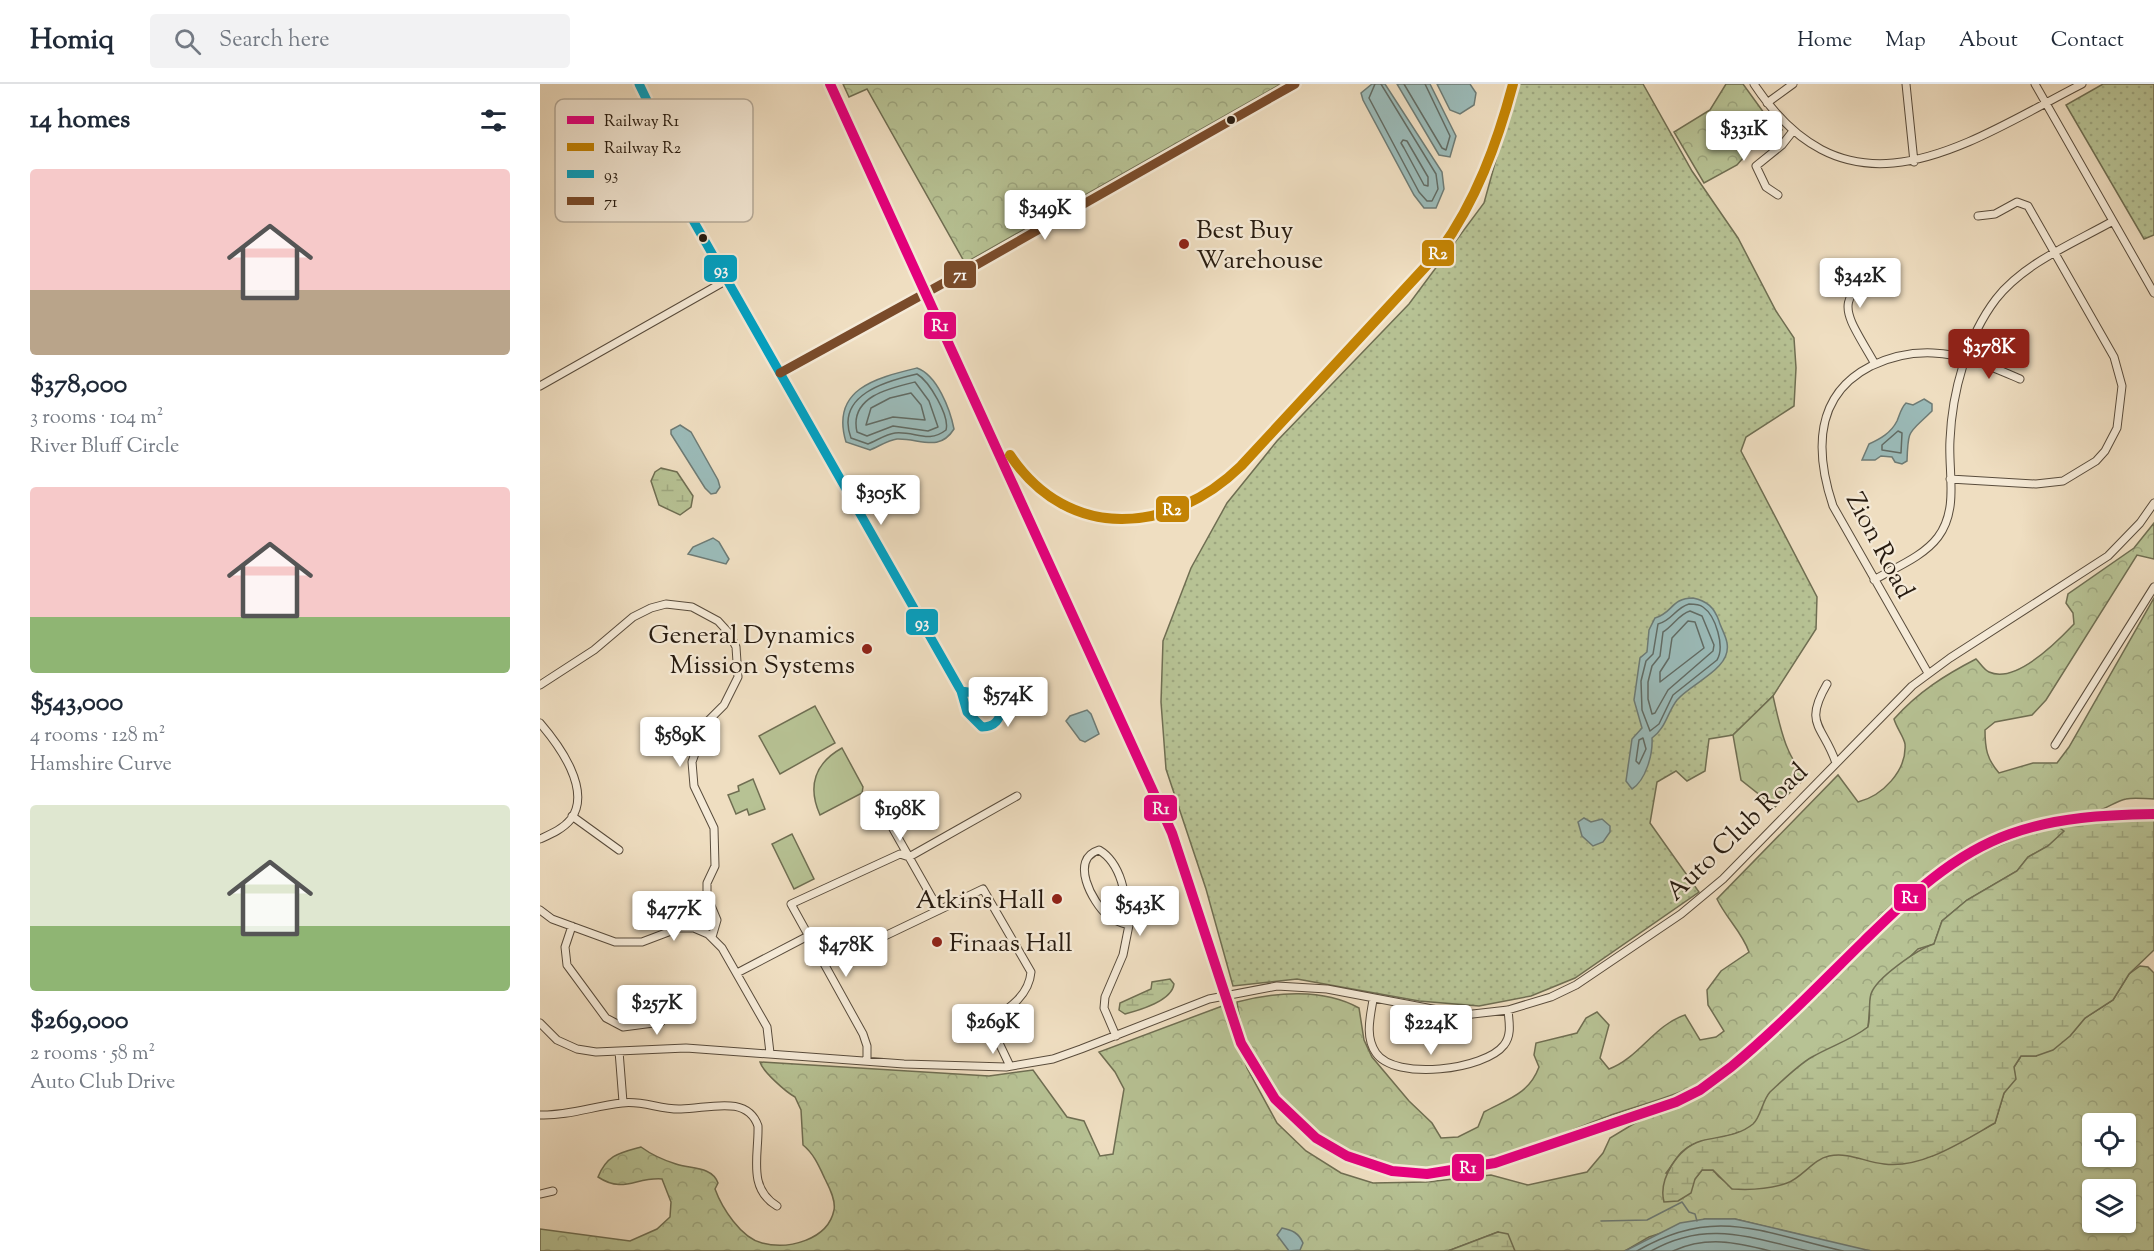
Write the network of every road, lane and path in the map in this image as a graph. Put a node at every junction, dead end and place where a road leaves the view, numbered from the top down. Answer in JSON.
{"nodes":[{"id":1,"x":639,"y":84,"type":"edge"},
{"id":2,"x":1295,"y":84,"type":"edge"},
{"id":3,"x":1754,"y":84,"type":"edge"},
{"id":4,"x":1793,"y":84,"type":"edge"},
{"id":5,"x":1906,"y":84,"type":"edge"},
{"id":6,"x":2035,"y":84,"type":"edge"},
{"id":7,"x":2082,"y":84,"type":"edge"},
{"id":8,"x":646,"y":99,"type":"edge"},
{"id":9,"x":1767,"y":103,"type":"junction"},
{"id":10,"x":2046,"y":103,"type":"junction"},
{"id":11,"x":1793,"y":131,"type":"junction"},
{"id":12,"x":1914,"y":162,"type":"junction"},
{"id":13,"x":1778,"y":195,"type":"dead end"},
{"id":14,"x":1978,"y":216,"type":"dead end"},
{"id":15,"x":2113,"y":221,"type":"junction"},
{"id":16,"x":694,"y":222,"type":"edge"},
{"id":17,"x":2055,"y":255,"type":"junction"},
{"id":18,"x":1893,"y":264,"type":"dead end"},
{"id":19,"x":727,"y":280,"type":"junction"},
{"id":20,"x":2154,"y":293,"type":"edge"},
{"id":21,"x":1966,"y":358,"type":"junction"},
{"id":22,"x":1875,"y":364,"type":"junction"},
{"id":23,"x":780,"y":373,"type":"junction"},
{"id":24,"x":2020,"y":379,"type":"dead end"},
{"id":25,"x":540,"y":386,"type":"edge"},
{"id":26,"x":1950,"y":479,"type":"junction"},
{"id":27,"x":2154,"y":503,"type":"edge"},
{"id":28,"x":1874,"y":580,"type":"junction"},
{"id":29,"x":2154,"y":587,"type":"edge"},
{"id":30,"x":1928,"y":673,"type":"junction"},
{"id":31,"x":1827,"y":684,"type":"dead end"},
{"id":32,"x":540,"y":685,"type":"edge"},
{"id":33,"x":961,"y":691,"type":"junction"},
{"id":34,"x":659,"y":722,"type":"dead end"},
{"id":35,"x":540,"y":723,"type":"edge"},
{"id":36,"x":698,"y":739,"type":"junction"},
{"id":37,"x":2055,"y":746,"type":"dead end"},
{"id":38,"x":1836,"y":763,"type":"junction"},
{"id":39,"x":1017,"y":796,"type":"dead end"},
{"id":40,"x":572,"y":816,"type":"junction"},
{"id":41,"x":892,"y":827,"type":"dead end"},
{"id":42,"x":540,"y":839,"type":"edge"},
{"id":43,"x":619,"y":850,"type":"dead end"},
{"id":44,"x":909,"y":857,"type":"junction"},
{"id":45,"x":540,"y":910,"type":"edge"},
{"id":46,"x":939,"y":910,"type":"junction"},
{"id":47,"x":1130,"y":925,"type":"junction"},
{"id":48,"x":572,"y":927,"type":"junction"},
{"id":49,"x":808,"y":936,"type":"junction"},
{"id":50,"x":712,"y":937,"type":"junction"},
{"id":51,"x":822,"y":962,"type":"junction"},
{"id":52,"x":737,"y":973,"type":"junction"},
{"id":53,"x":1373,"y":1000,"type":"junction"},
{"id":54,"x":1508,"y":1010,"type":"junction"},
{"id":55,"x":661,"y":1022,"type":"dead end"},
{"id":56,"x":541,"y":1025,"type":"edge"},
{"id":57,"x":1116,"y":1036,"type":"junction"},
{"id":58,"x":620,"y":1051,"type":"junction"},
{"id":59,"x":770,"y":1053,"type":"junction"},
{"id":60,"x":867,"y":1061,"type":"junction"},
{"id":61,"x":1010,"y":1066,"type":"junction"},
{"id":62,"x":623,"y":1102,"type":"junction"},
{"id":63,"x":540,"y":1115,"type":"edge"},
{"id":64,"x":553,"y":1191,"type":"dead end"},
{"id":65,"x":540,"y":1194,"type":"edge"},
{"id":66,"x":777,"y":1206,"type":"dead end"}],
"edges":[{"from":1,"to":8,"type":"street"},
{"from":2,"to":23,"type":"street"},
{"from":3,"to":9,"type":"street"},
{"from":4,"to":9,"type":"street"},
{"from":5,"to":12,"type":"street"},
{"from":6,"to":10,"type":"street"},
{"from":7,"to":10,"type":"street"},
{"from":9,"to":11,"type":"street"},
{"from":10,"to":12,"type":"street"},
{"from":10,"to":15,"type":"street"},
{"from":11,"to":12,"type":"street"},
{"from":11,"to":13,"type":"street"},
{"from":14,"to":17,"type":"street"},
{"from":15,"to":17,"type":"street"},
{"from":15,"to":20,"type":"street"},
{"from":16,"to":19,"type":"street"},
{"from":17,"to":21,"type":"street"},
{"from":17,"to":26,"type":"street"},
{"from":18,"to":22,"type":"street"},
{"from":19,"to":23,"type":"street"},
{"from":19,"to":25,"type":"street"},
{"from":21,"to":22,"type":"street","name":"Zion Road"},
{"from":21,"to":24,"type":"street","name":"Zion Road"},
{"from":21,"to":26,"type":"street"},
{"from":22,"to":28,"type":"street","name":"Zion Road"},
{"from":23,"to":33,"type":"street"},
{"from":26,"to":28,"type":"street"},
{"from":27,"to":30,"type":"street","name":"Auto Club Road"},
{"from":28,"to":30,"type":"street","name":"Zion Road"},
{"from":29,"to":37,"type":"street"},
{"from":30,"to":38,"type":"street","name":"Auto Club Road"},
{"from":31,"to":38,"type":"street"},
{"from":32,"to":36,"type":"street"},
{"from":33,"to":33,"type":"street"},
{"from":34,"to":36,"type":"street"},
{"from":35,"to":40,"type":"street"},
{"from":36,"to":50,"type":"street"},
{"from":38,"to":54,"type":"street","name":"Auto Club Road"},
{"from":39,"to":44,"type":"street"},
{"from":40,"to":42,"type":"street"},
{"from":40,"to":43,"type":"street"},
{"from":41,"to":44,"type":"street"},
{"from":44,"to":46,"type":"street"},
{"from":44,"to":49,"type":"street"},
{"from":45,"to":48,"type":"street"},
{"from":46,"to":51,"type":"street"},
{"from":46,"to":61,"type":"street"},
{"from":47,"to":47,"type":"street"},
{"from":47,"to":57,"type":"street"},
{"from":48,"to":50,"type":"street"},
{"from":48,"to":55,"type":"street"},
{"from":49,"to":51,"type":"street"},
{"from":49,"to":52,"type":"street"},
{"from":50,"to":52,"type":"street"},
{"from":51,"to":60,"type":"street"},
{"from":52,"to":59,"type":"street"},
{"from":53,"to":54,"type":"street","name":"Auto Club Road"},
{"from":53,"to":54,"type":"street"},
{"from":53,"to":57,"type":"street","name":"Auto Club Road"},
{"from":56,"to":58,"type":"street","name":"Auto Club Road"},
{"from":57,"to":61,"type":"street","name":"Auto Club Road"},
{"from":58,"to":59,"type":"street","name":"Auto Club Road"},
{"from":58,"to":62,"type":"street"},
{"from":59,"to":60,"type":"street","name":"Auto Club Road"},
{"from":60,"to":61,"type":"street","name":"Auto Club Road"},
{"from":62,"to":63,"type":"street"},
{"from":62,"to":66,"type":"street"},
{"from":64,"to":65,"type":"street"}]}
